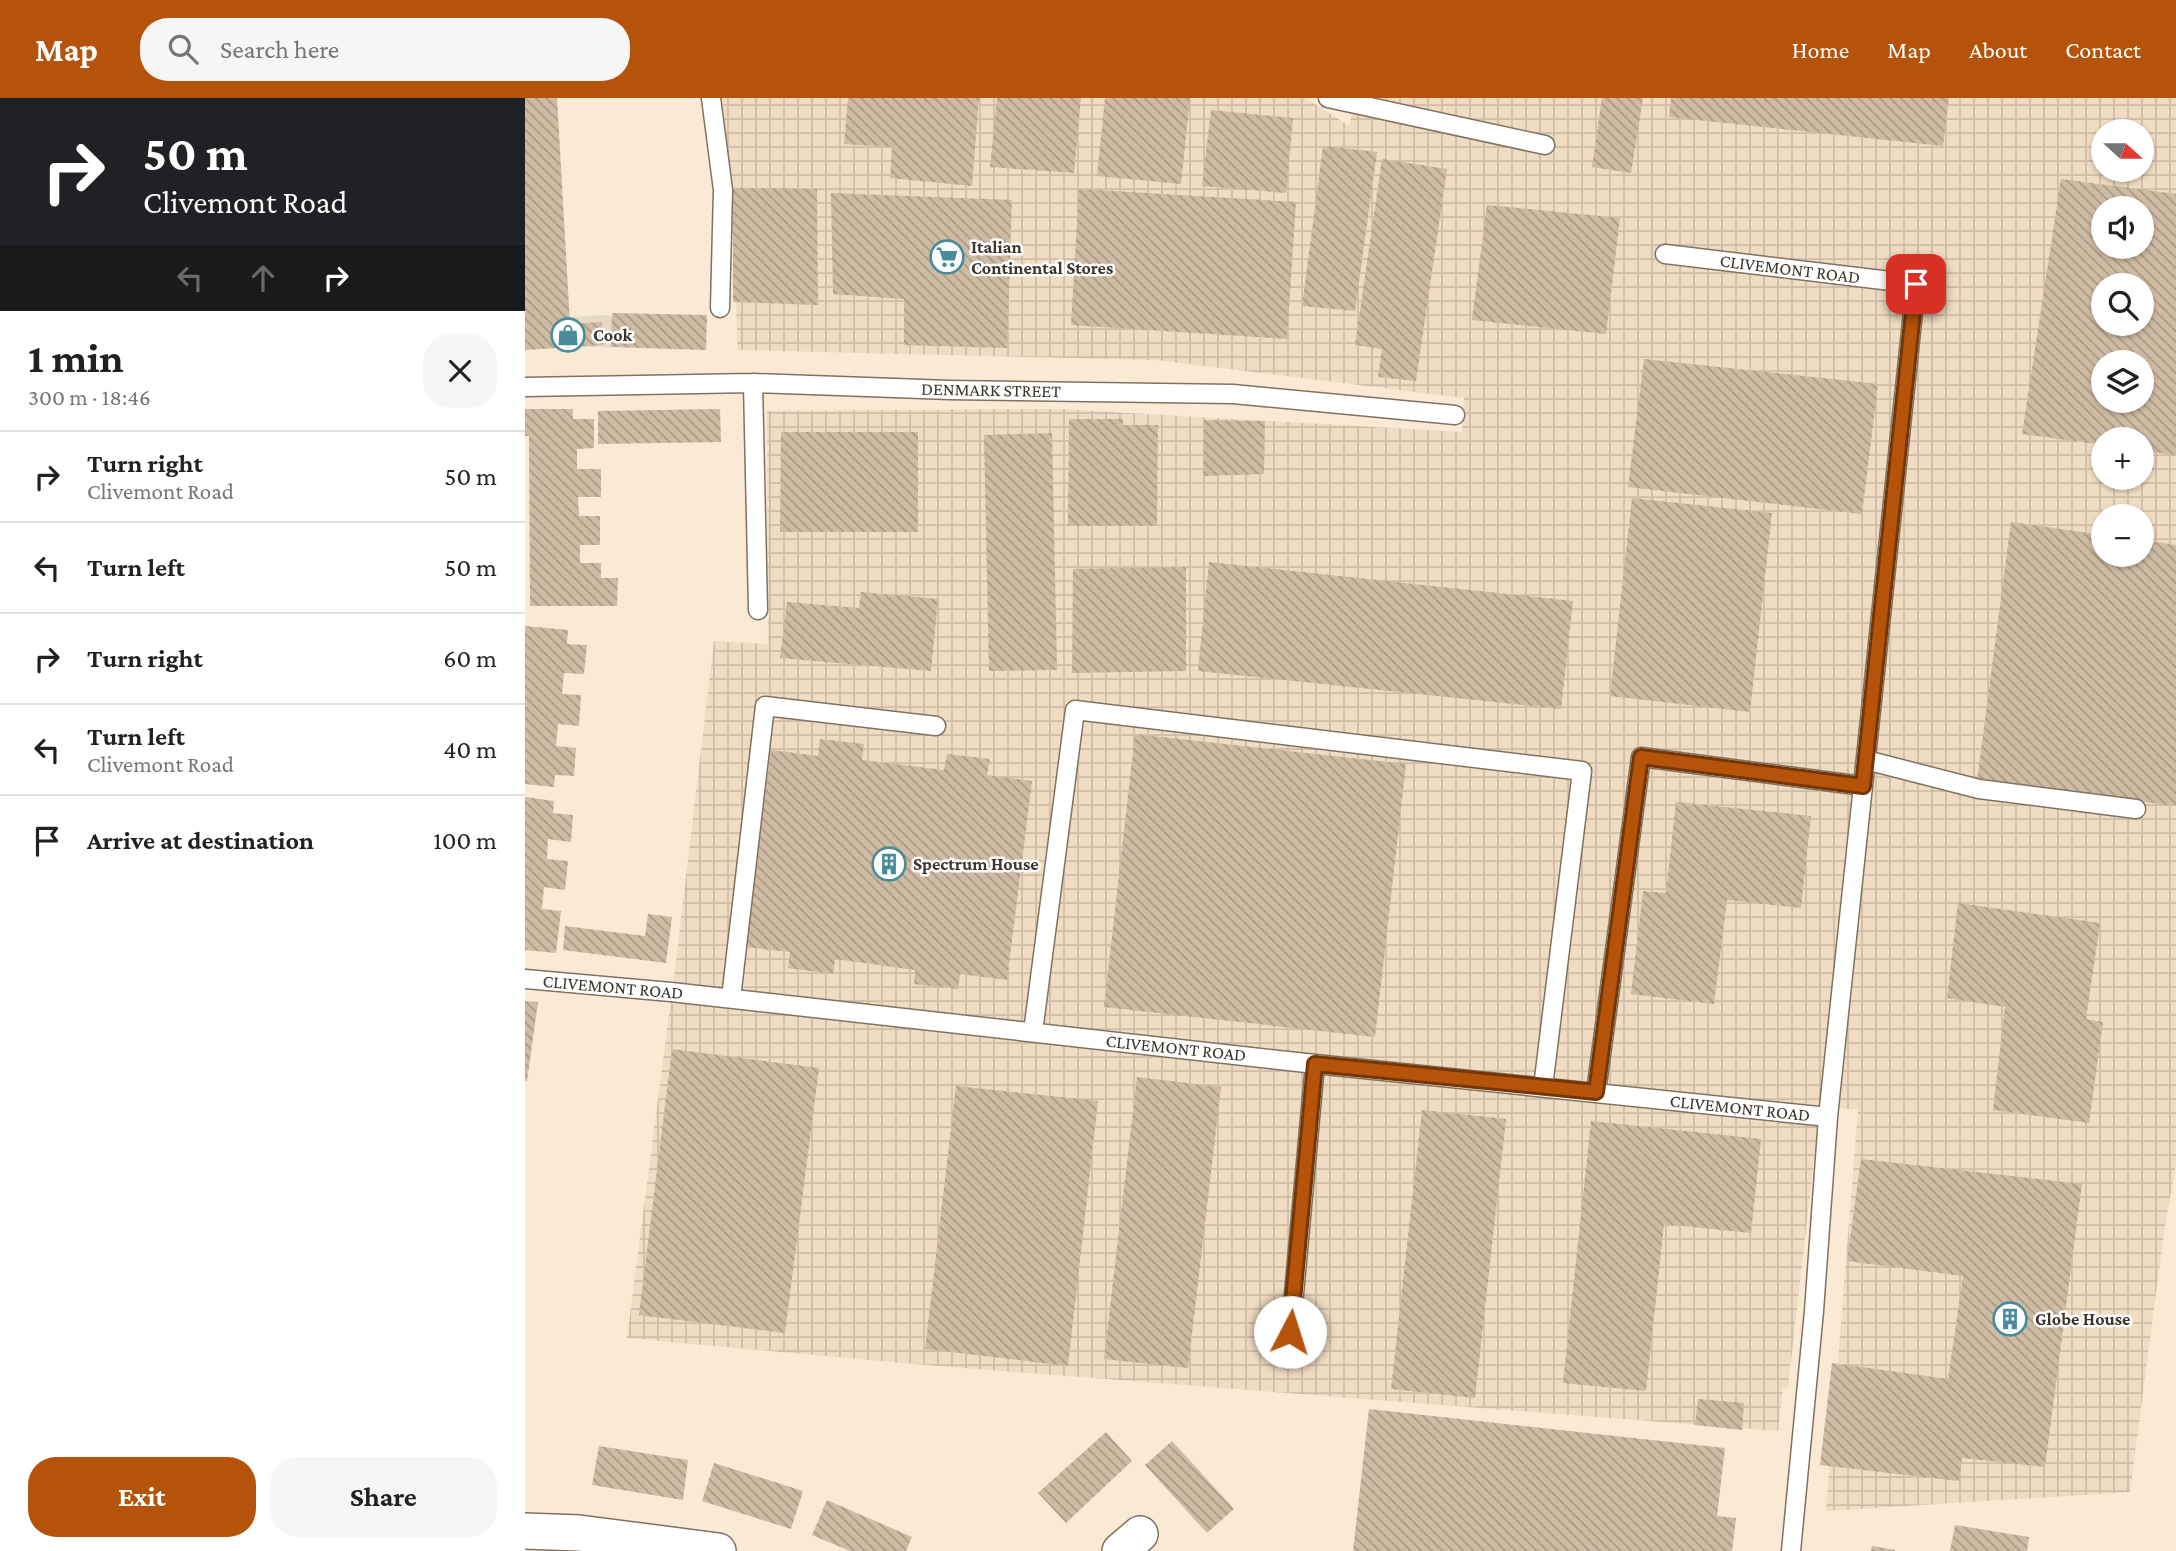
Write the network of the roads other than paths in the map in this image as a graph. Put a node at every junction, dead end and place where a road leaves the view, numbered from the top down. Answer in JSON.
{"nodes":[{"id":1,"x":711,"y":98,"type":"edge"},
{"id":2,"x":1328,"y":98,"type":"edge"},
{"id":3,"x":1401,"y":105,"type":"edge"},
{"id":4,"x":1545,"y":145,"type":"dead end"},
{"id":5,"x":1665,"y":254,"type":"dead end"},
{"id":6,"x":720,"y":308,"type":"dead end"},
{"id":7,"x":753,"y":383,"type":"junction"},
{"id":8,"x":525,"y":387,"type":"edge"},
{"id":9,"x":1455,"y":415,"type":"dead end"},
{"id":10,"x":758,"y":610,"type":"dead end"},
{"id":11,"x":936,"y":726,"type":"dead end"},
{"id":12,"x":1866,"y":760,"type":"junction"},
{"id":13,"x":1863,"y":786,"type":"junction"},
{"id":14,"x":2136,"y":809,"type":"dead end"},
{"id":15,"x":525,"y":979,"type":"edge"},
{"id":16,"x":730,"y":999,"type":"junction"},
{"id":17,"x":1033,"y":1032,"type":"junction"},
{"id":18,"x":1315,"y":1064,"type":"junction"},
{"id":19,"x":1543,"y":1087,"type":"junction"},
{"id":20,"x":1596,"y":1092,"type":"junction"},
{"id":21,"x":1828,"y":1117,"type":"junction"},
{"id":22,"x":1287,"y":1359,"type":"dead end"},
{"id":23,"x":525,"y":1531,"type":"edge"},
{"id":24,"x":718,"y":1551,"type":"edge"},
{"id":25,"x":1791,"y":1551,"type":"edge"}],
"edges":[{"from":1,"to":6,"type":"lane"},
{"from":2,"to":3,"type":"lane"},
{"from":3,"to":4,"type":"lane"},
{"from":5,"to":12,"type":"lane","name":"CLIVEMONT ROAD"},
{"from":7,"to":8,"type":"lane","name":"DENMARK STREET"},
{"from":7,"to":9,"type":"lane","name":"DENMARK STREET"},
{"from":7,"to":10,"type":"lane"},
{"from":11,"to":16,"type":"lane"},
{"from":12,"to":13,"type":"lane","name":"CLIVEMONT ROAD"},
{"from":12,"to":14,"type":"lane"},
{"from":13,"to":20,"type":"lane"},
{"from":13,"to":21,"type":"lane","name":"CLIVEMONT ROAD"},
{"from":15,"to":16,"type":"lane","name":"CLIVEMONT ROAD"},
{"from":16,"to":17,"type":"lane","name":"CLIVEMONT ROAD"},
{"from":17,"to":18,"type":"lane","name":"CLIVEMONT ROAD"},
{"from":17,"to":19,"type":"lane"},
{"from":18,"to":19,"type":"lane","name":"CLIVEMONT ROAD"},
{"from":18,"to":22,"type":"lane"},
{"from":19,"to":20,"type":"lane","name":"CLIVEMONT ROAD"},
{"from":20,"to":21,"type":"lane","name":"CLIVEMONT ROAD"},
{"from":21,"to":25,"type":"lane","name":"CLIVEMONT ROAD"},
{"from":23,"to":24,"type":"street"}]}
